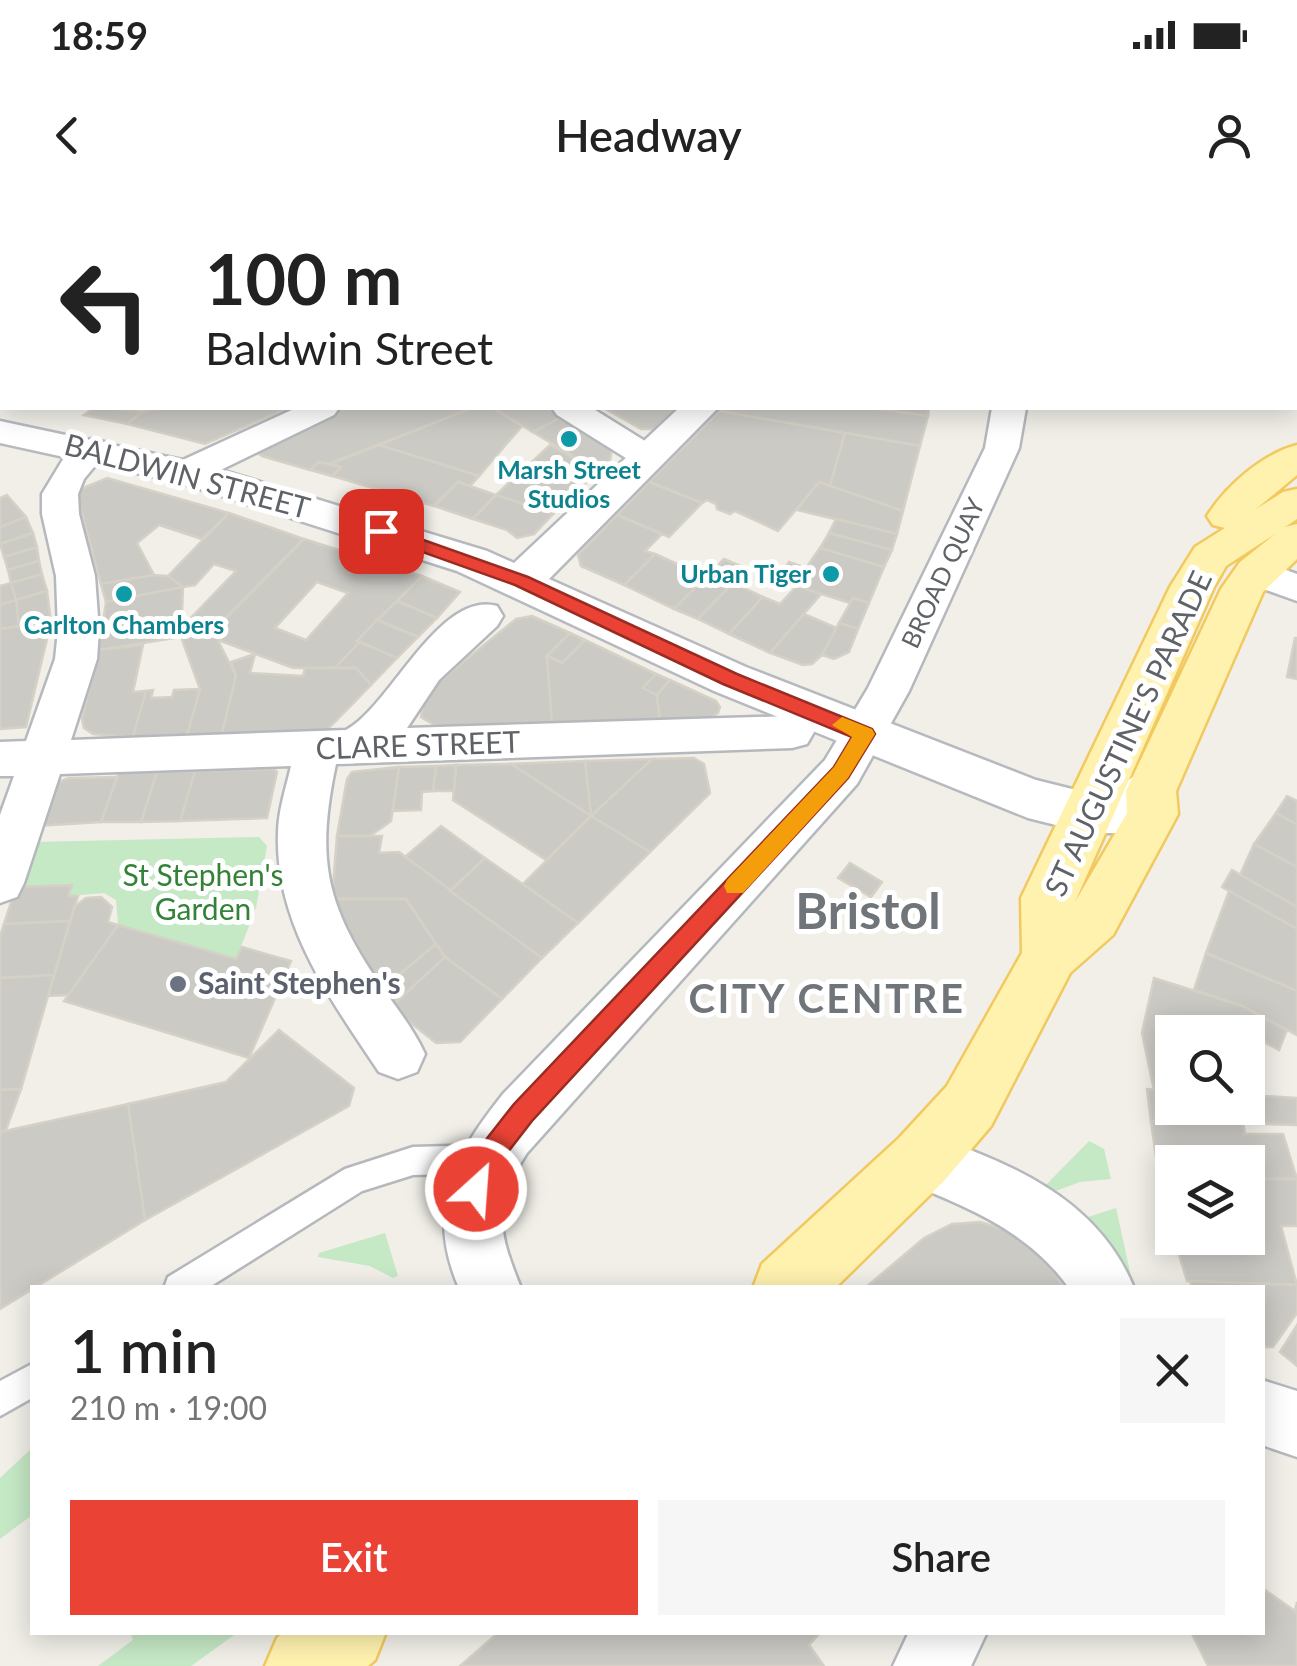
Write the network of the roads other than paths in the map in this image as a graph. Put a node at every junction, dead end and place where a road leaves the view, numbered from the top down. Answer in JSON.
{"nodes":[{"id":1,"x":318,"y":410,"type":"edge"},
{"id":2,"x":573,"y":410,"type":"edge"},
{"id":3,"x":698,"y":410,"type":"edge"},
{"id":4,"x":1009,"y":410,"type":"edge"},
{"id":5,"x":0,"y":432,"type":"edge"},
{"id":6,"x":92,"y":449,"type":"junction"},
{"id":7,"x":1297,"y":457,"type":"edge"},
{"id":8,"x":649,"y":458,"type":"junction"},
{"id":9,"x":187,"y":472,"type":"junction"},
{"id":10,"x":1297,"y":501,"type":"edge"},
{"id":11,"x":1297,"y":537,"type":"edge"},
{"id":12,"x":1236,"y":572,"type":"junction"},
{"id":13,"x":521,"y":581,"type":"junction"},
{"id":14,"x":1297,"y":588,"type":"edge"},
{"id":15,"x":483,"y":616,"type":"dead end"},
{"id":16,"x":792,"y":732,"type":"dead end"},
{"id":17,"x":865,"y":734,"type":"junction"},
{"id":18,"x":331,"y":749,"type":"junction"},
{"id":19,"x":22,"y":759,"type":"edge"},
{"id":20,"x":1151,"y":791,"type":"junction"},
{"id":21,"x":1088,"y":813,"type":"junction"},
{"id":22,"x":0,"y":882,"type":"edge"},
{"id":23,"x":1050,"y":956,"type":"junction"},
{"id":24,"x":398,"y":1054,"type":"dead end"},
{"id":25,"x":486,"y":1160,"type":"junction"},
{"id":26,"x":922,"y":1160,"type":"junction"},
{"id":27,"x":184,"y":1285,"type":"edge"},
{"id":28,"x":489,"y":1285,"type":"edge"},
{"id":29,"x":789,"y":1285,"type":"edge"},
{"id":30,"x":1102,"y":1285,"type":"edge"},
{"id":31,"x":30,"y":1381,"type":"edge"},
{"id":32,"x":0,"y":1400,"type":"edge"},
{"id":33,"x":1265,"y":1413,"type":"edge"},
{"id":34,"x":1297,"y":1424,"type":"edge"},
{"id":35,"x":344,"y":1635,"type":"edge"},
{"id":36,"x":950,"y":1635,"type":"edge"},
{"id":37,"x":304,"y":1666,"type":"edge"},
{"id":38,"x":930,"y":1666,"type":"edge"}],
"edges":[{"from":1,"to":9,"type":"street"},
{"from":2,"to":8,"type":"street"},
{"from":3,"to":8,"type":"main road"},
{"from":4,"to":17,"type":"street","name":"BROAD QUAY"},
{"from":5,"to":6,"type":"main road","name":"BALDWIN STREET"},
{"from":6,"to":9,"type":"main road","name":"BALDWIN STREET"},
{"from":6,"to":19,"type":"street"},
{"from":7,"to":12,"type":"main road"},
{"from":8,"to":13,"type":"main road"},
{"from":9,"to":13,"type":"main road","name":"BALDWIN STREET"},
{"from":10,"to":12,"type":"main road","name":"ST AUGUSTINE'S PARADE"},
{"from":11,"to":12,"type":"main road","name":"ST AUGUSTINE'S PARADE"},
{"from":12,"to":14,"type":"street"},
{"from":12,"to":20,"type":"main road","name":"ST AUGUSTINE'S PARADE"},
{"from":12,"to":21,"type":"main road","name":"ST AUGUSTINE'S PARADE"},
{"from":13,"to":17,"type":"main road","name":"BALDWIN STREET"},
{"from":15,"to":18,"type":"street"},
{"from":16,"to":18,"type":"street","name":"CLARE STREET"},
{"from":17,"to":21,"type":"main road","name":"BALDWIN STREET"},
{"from":17,"to":25,"type":"street","name":"BROAD QUAY"},
{"from":18,"to":19,"type":"street","name":"CLARE STREET"},
{"from":18,"to":24,"type":"street"},
{"from":19,"to":22,"type":"street"},
{"from":20,"to":21,"type":"main road","name":"BALDWIN STREET"},
{"from":20,"to":23,"type":"main road","name":"ST AUGUSTINE'S PARADE"},
{"from":21,"to":23,"type":"main road","name":"ST AUGUSTINE'S PARADE"},
{"from":23,"to":26,"type":"main road","name":"ST AUGUSTINE'S PARADE"},
{"from":25,"to":27,"type":"lane"},
{"from":25,"to":28,"type":"street"},
{"from":26,"to":29,"type":"main road","name":"ST AUGUSTINE'S PARADE"},
{"from":26,"to":30,"type":"street"},
{"from":31,"to":32,"type":"lane"},
{"from":33,"to":34,"type":"street"},
{"from":35,"to":37,"type":"main road"},
{"from":36,"to":38,"type":"street"}]}
